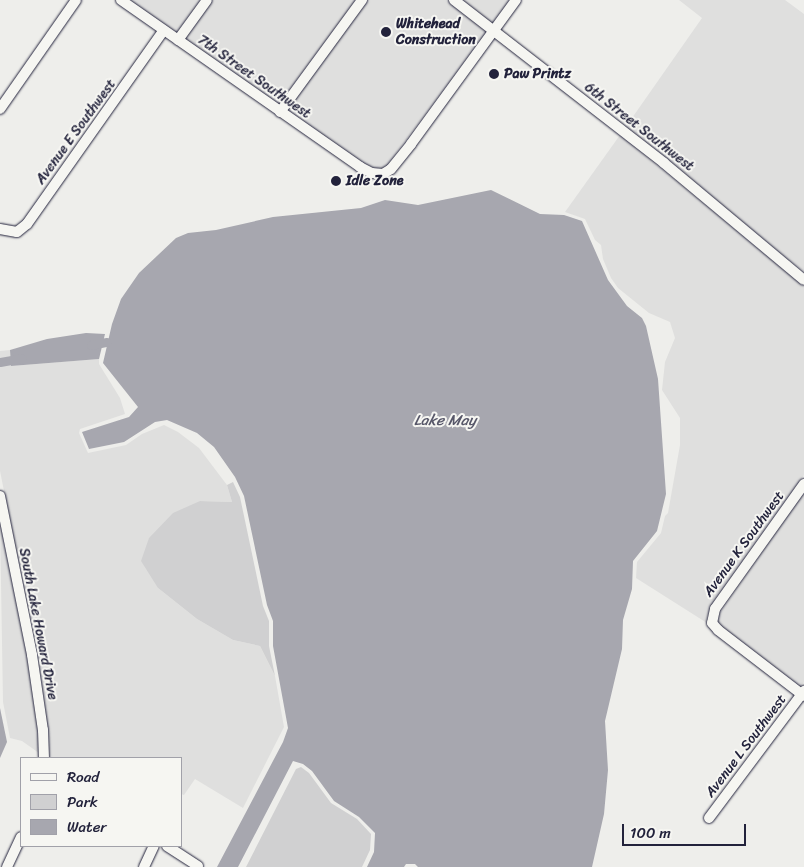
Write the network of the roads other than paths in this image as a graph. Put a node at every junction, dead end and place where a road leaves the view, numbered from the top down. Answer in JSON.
{"nodes":[{"id":1,"x":76,"y":0,"type":"edge"},
{"id":2,"x":121,"y":0,"type":"edge"},
{"id":3,"x":207,"y":0,"type":"edge"},
{"id":4,"x":362,"y":0,"type":"edge"},
{"id":5,"x":454,"y":0,"type":"edge"},
{"id":6,"x":516,"y":0,"type":"edge"},
{"id":7,"x":164,"y":30,"type":"junction"},
{"id":8,"x":494,"y":32,"type":"junction"},
{"id":9,"x":178,"y":40,"type":"junction"},
{"id":10,"x":0,"y":108,"type":"edge"},
{"id":11,"x":280,"y":112,"type":"junction"},
{"id":12,"x":0,"y":228,"type":"edge"},
{"id":13,"x":804,"y":280,"type":"edge"},
{"id":14,"x":804,"y":484,"type":"edge"},
{"id":15,"x":0,"y":496,"type":"edge"},
{"id":16,"x":803,"y":693,"type":"edge"},
{"id":17,"x":44,"y":757,"type":"edge"},
{"id":18,"x":709,"y":818,"type":"dead end"},
{"id":19,"x":20,"y":839,"type":"edge"},
{"id":20,"x":154,"y":847,"type":"edge"},
{"id":21,"x":169,"y":847,"type":"edge"},
{"id":22,"x":198,"y":866,"type":"edge"},
{"id":23,"x":7,"y":867,"type":"edge"},
{"id":24,"x":144,"y":867,"type":"edge"}],
"edges":[{"from":1,"to":10,"type":"street"},
{"from":2,"to":7,"type":"street","name":"7th Street Southwest"},
{"from":3,"to":9,"type":"street"},
{"from":4,"to":11,"type":"street"},
{"from":5,"to":8,"type":"street","name":"6th Street Southwest"},
{"from":6,"to":8,"type":"street"},
{"from":7,"to":9,"type":"street","name":"7th Street Southwest"},
{"from":7,"to":12,"type":"street","name":"Avenue E Southwest"},
{"from":8,"to":11,"type":"street","name":"7th Street Southwest"},
{"from":8,"to":13,"type":"street","name":"6th Street Southwest"},
{"from":9,"to":11,"type":"street","name":"7th Street Southwest"},
{"from":14,"to":16,"type":"street","name":"Avenue K Southwest"},
{"from":15,"to":17,"type":"street","name":"South Lake Howard Drive"},
{"from":16,"to":18,"type":"street","name":"Avenue L Southwest"},
{"from":19,"to":23,"type":"street"},
{"from":20,"to":24,"type":"street"},
{"from":21,"to":22,"type":"street"}]}
